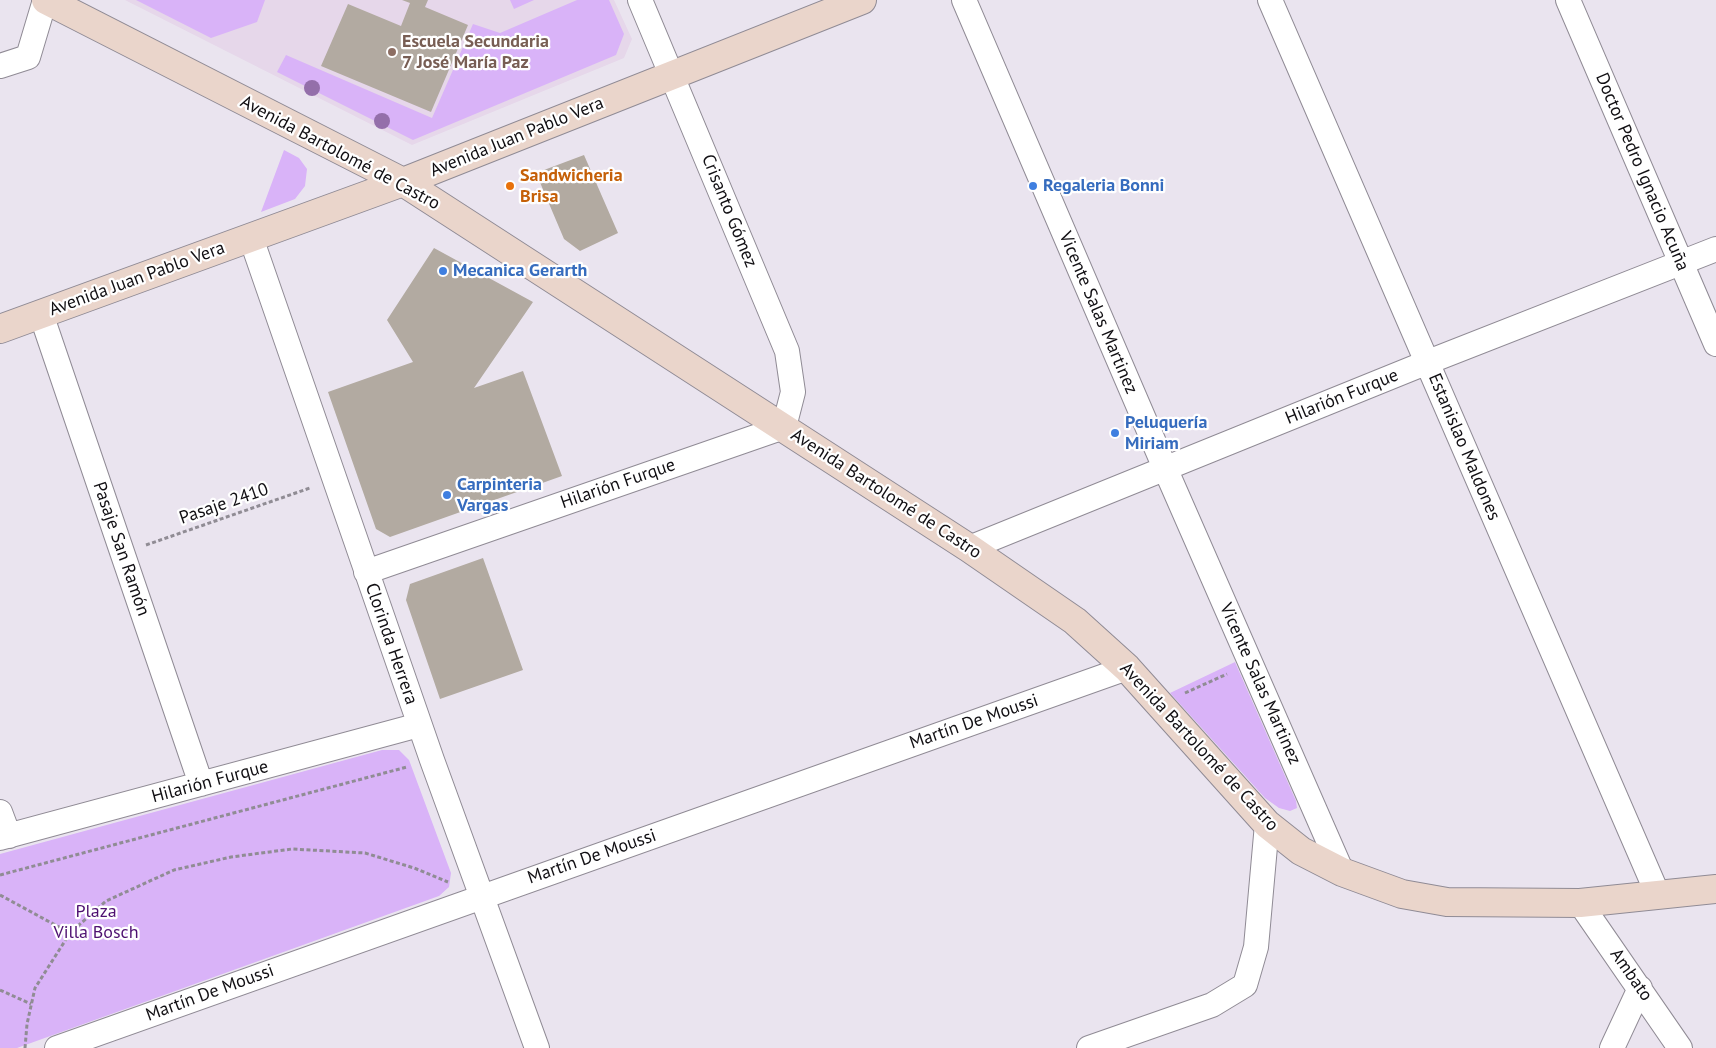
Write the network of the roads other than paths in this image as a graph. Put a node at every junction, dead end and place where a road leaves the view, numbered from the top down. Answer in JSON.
{"nodes":[{"id":1,"x":45,"y":0,"type":"edge"},
{"id":2,"x":640,"y":0,"type":"edge"},
{"id":3,"x":862,"y":0,"type":"edge"},
{"id":4,"x":964,"y":0,"type":"edge"},
{"id":5,"x":1270,"y":0,"type":"edge"},
{"id":6,"x":1568,"y":0,"type":"edge"},
{"id":7,"x":0,"y":66,"type":"edge"},
{"id":8,"x":673,"y":75,"type":"junction"},
{"id":9,"x":403,"y":182,"type":"junction"},
{"id":10,"x":251,"y":238,"type":"junction"},
{"id":11,"x":1716,"y":250,"type":"edge"},
{"id":12,"x":1680,"y":263,"type":"junction"},
{"id":13,"x":41,"y":314,"type":"junction"},
{"id":14,"x":0,"y":329,"type":"edge"},
{"id":15,"x":1716,"y":344,"type":"edge"},
{"id":16,"x":1428,"y":362,"type":"junction"},
{"id":17,"x":784,"y":427,"type":"junction"},
{"id":18,"x":1165,"y":468,"type":"junction"},
{"id":19,"x":969,"y":548,"type":"junction"},
{"id":20,"x":366,"y":572,"type":"junction"},
{"id":21,"x":1127,"y":668,"type":"junction"},
{"id":22,"x":419,"y":725,"type":"junction"},
{"id":23,"x":201,"y":784,"type":"junction"},
{"id":24,"x":0,"y":812,"type":"edge"},
{"id":25,"x":1267,"y":824,"type":"junction"},
{"id":26,"x":5,"y":837,"type":"edge"},
{"id":27,"x":1342,"y":872,"type":"junction"},
{"id":28,"x":1716,"y":889,"type":"edge"},
{"id":29,"x":1658,"y":895,"type":"junction"},
{"id":30,"x":481,"y":896,"type":"junction"},
{"id":31,"x":1580,"y":904,"type":"junction"},
{"id":32,"x":1640,"y":988,"type":"junction"},
{"id":33,"x":57,"y":1048,"type":"edge"},
{"id":34,"x":536,"y":1048,"type":"edge"},
{"id":35,"x":1089,"y":1048,"type":"edge"},
{"id":36,"x":1612,"y":1048,"type":"edge"},
{"id":37,"x":1680,"y":1048,"type":"edge"}],
"edges":[{"from":1,"to":7,"type":"street"},
{"from":1,"to":9,"type":"main road","name":"Avenida Bartolomé de Castro"},
{"from":2,"to":8,"type":"street","name":"Crisanto Gómez"},
{"from":3,"to":8,"type":"main road","name":"Avenida Juan Pablo Vera"},
{"from":4,"to":18,"type":"street","name":"Vicente Salas Martinez"},
{"from":5,"to":16,"type":"street","name":"Estanislao Maldones"},
{"from":6,"to":12,"type":"street","name":"Doctor Pedro Ignacio Acuña"},
{"from":8,"to":9,"type":"main road","name":"Avenida Juan Pablo Vera"},
{"from":8,"to":17,"type":"street","name":"Crisanto Gómez"},
{"from":9,"to":10,"type":"main road","name":"Avenida Juan Pablo Vera"},
{"from":9,"to":17,"type":"main road","name":"Avenida Bartolomé de Castro"},
{"from":10,"to":13,"type":"main road","name":"Avenida Juan Pablo Vera"},
{"from":10,"to":20,"type":"street","name":"Clorinda Herrera"},
{"from":11,"to":12,"type":"street","name":"Hilarión Furque"},
{"from":12,"to":15,"type":"street","name":"Doctor Pedro Ignacio Acuña"},
{"from":12,"to":16,"type":"street","name":"Hilarión Furque"},
{"from":13,"to":14,"type":"main road","name":"Avenida Juan Pablo Vera"},
{"from":13,"to":23,"type":"street","name":"Pasaje San Ramón"},
{"from":16,"to":18,"type":"street","name":"Hilarión Furque"},
{"from":16,"to":29,"type":"street","name":"Estanislao Maldones"},
{"from":17,"to":19,"type":"main road","name":"Avenida Bartolomé de Castro"},
{"from":17,"to":20,"type":"street","name":"Hilarión Furque"},
{"from":18,"to":19,"type":"street","name":"Hilarión Furque"},
{"from":18,"to":27,"type":"street","name":"Vicente Salas Martinez"},
{"from":19,"to":21,"type":"main road","name":"Avenida Bartolomé de Castro"},
{"from":20,"to":22,"type":"street","name":"Clorinda Herrera"},
{"from":21,"to":25,"type":"main road","name":"Avenida Bartolomé de Castro"},
{"from":21,"to":30,"type":"street","name":"Martín De Moussi"},
{"from":22,"to":23,"type":"street","name":"Hilarión Furque"},
{"from":22,"to":30,"type":"street","name":"Clorinda Herrera"},
{"from":23,"to":26,"type":"street","name":"Hilarión Furque"},
{"from":24,"to":26,"type":"street"},
{"from":25,"to":27,"type":"main road","name":"Avenida Bartolomé de Castro"},
{"from":25,"to":35,"type":"street"},
{"from":27,"to":31,"type":"main road","name":"Avenida Bartolomé de Castro"},
{"from":28,"to":29,"type":"main road","name":"Avenida Bartolomé de Castro"},
{"from":29,"to":31,"type":"main road","name":"Avenida Bartolomé de Castro"},
{"from":30,"to":33,"type":"street","name":"Martín De Moussi"},
{"from":30,"to":34,"type":"street","name":"Clorinda Herrera"},
{"from":31,"to":32,"type":"street","name":"Ambato"},
{"from":32,"to":36,"type":"street"},
{"from":32,"to":37,"type":"street","name":"Ambato"}]}
